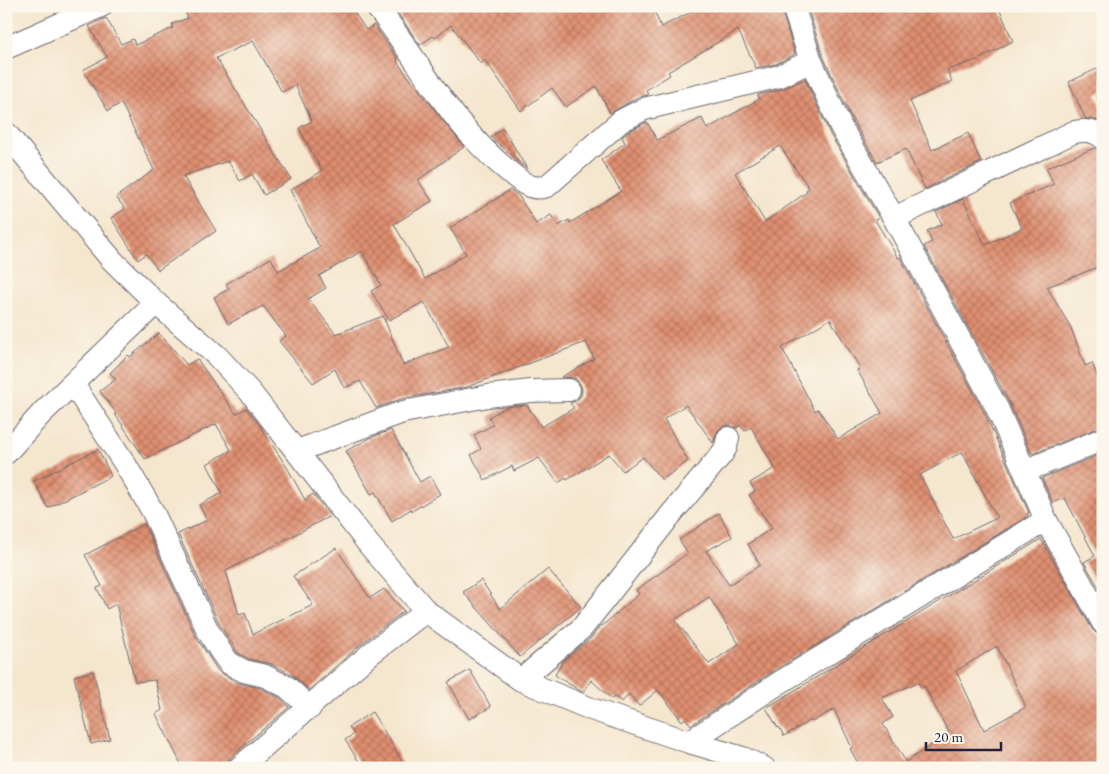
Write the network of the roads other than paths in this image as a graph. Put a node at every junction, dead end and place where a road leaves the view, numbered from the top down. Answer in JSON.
{"nodes":[{"id":1,"x":101,"y":6,"type":"edge"},
{"id":2,"x":376,"y":6,"type":"edge"},
{"id":3,"x":793,"y":6,"type":"edge"},
{"id":4,"x":6,"y":48,"type":"edge"},
{"id":5,"x":811,"y":62,"type":"junction"},
{"id":6,"x":6,"y":133,"type":"edge"},
{"id":7,"x":1103,"y":138,"type":"edge"},
{"id":8,"x":894,"y":218,"type":"junction"},
{"id":9,"x":156,"y":303,"type":"junction"},
{"id":10,"x":73,"y":384,"type":"junction"},
{"id":11,"x":569,"y":390,"type":"dead end"},
{"id":12,"x":728,"y":438,"type":"dead end"},
{"id":13,"x":1103,"y":439,"type":"edge"},
{"id":14,"x":297,"y":451,"type":"junction"},
{"id":15,"x":6,"y":453,"type":"edge"},
{"id":16,"x":1025,"y":471,"type":"junction"},
{"id":17,"x":1046,"y":520,"type":"junction"},
{"id":18,"x":426,"y":611,"type":"junction"},
{"id":19,"x":1103,"y":623,"type":"edge"},
{"id":20,"x":521,"y":680,"type":"junction"},
{"id":21,"x":310,"y":708,"type":"junction"},
{"id":22,"x":689,"y":742,"type":"junction"},
{"id":23,"x":239,"y":768,"type":"edge"},
{"id":24,"x":764,"y":768,"type":"edge"}],
"edges":[{"from":1,"to":4,"type":"street"},
{"from":2,"to":5,"type":"street"},
{"from":3,"to":5,"type":"street"},
{"from":5,"to":8,"type":"street"},
{"from":6,"to":9,"type":"street"},
{"from":7,"to":8,"type":"street"},
{"from":8,"to":16,"type":"street"},
{"from":9,"to":10,"type":"street"},
{"from":9,"to":14,"type":"street"},
{"from":10,"to":15,"type":"street"},
{"from":10,"to":21,"type":"street"},
{"from":11,"to":14,"type":"street"},
{"from":12,"to":20,"type":"street"},
{"from":13,"to":16,"type":"street"},
{"from":14,"to":18,"type":"street"},
{"from":16,"to":17,"type":"street"},
{"from":17,"to":19,"type":"street"},
{"from":17,"to":22,"type":"street"},
{"from":18,"to":20,"type":"street"},
{"from":18,"to":21,"type":"street"},
{"from":20,"to":22,"type":"street"},
{"from":21,"to":23,"type":"street"},
{"from":22,"to":24,"type":"street"}]}
